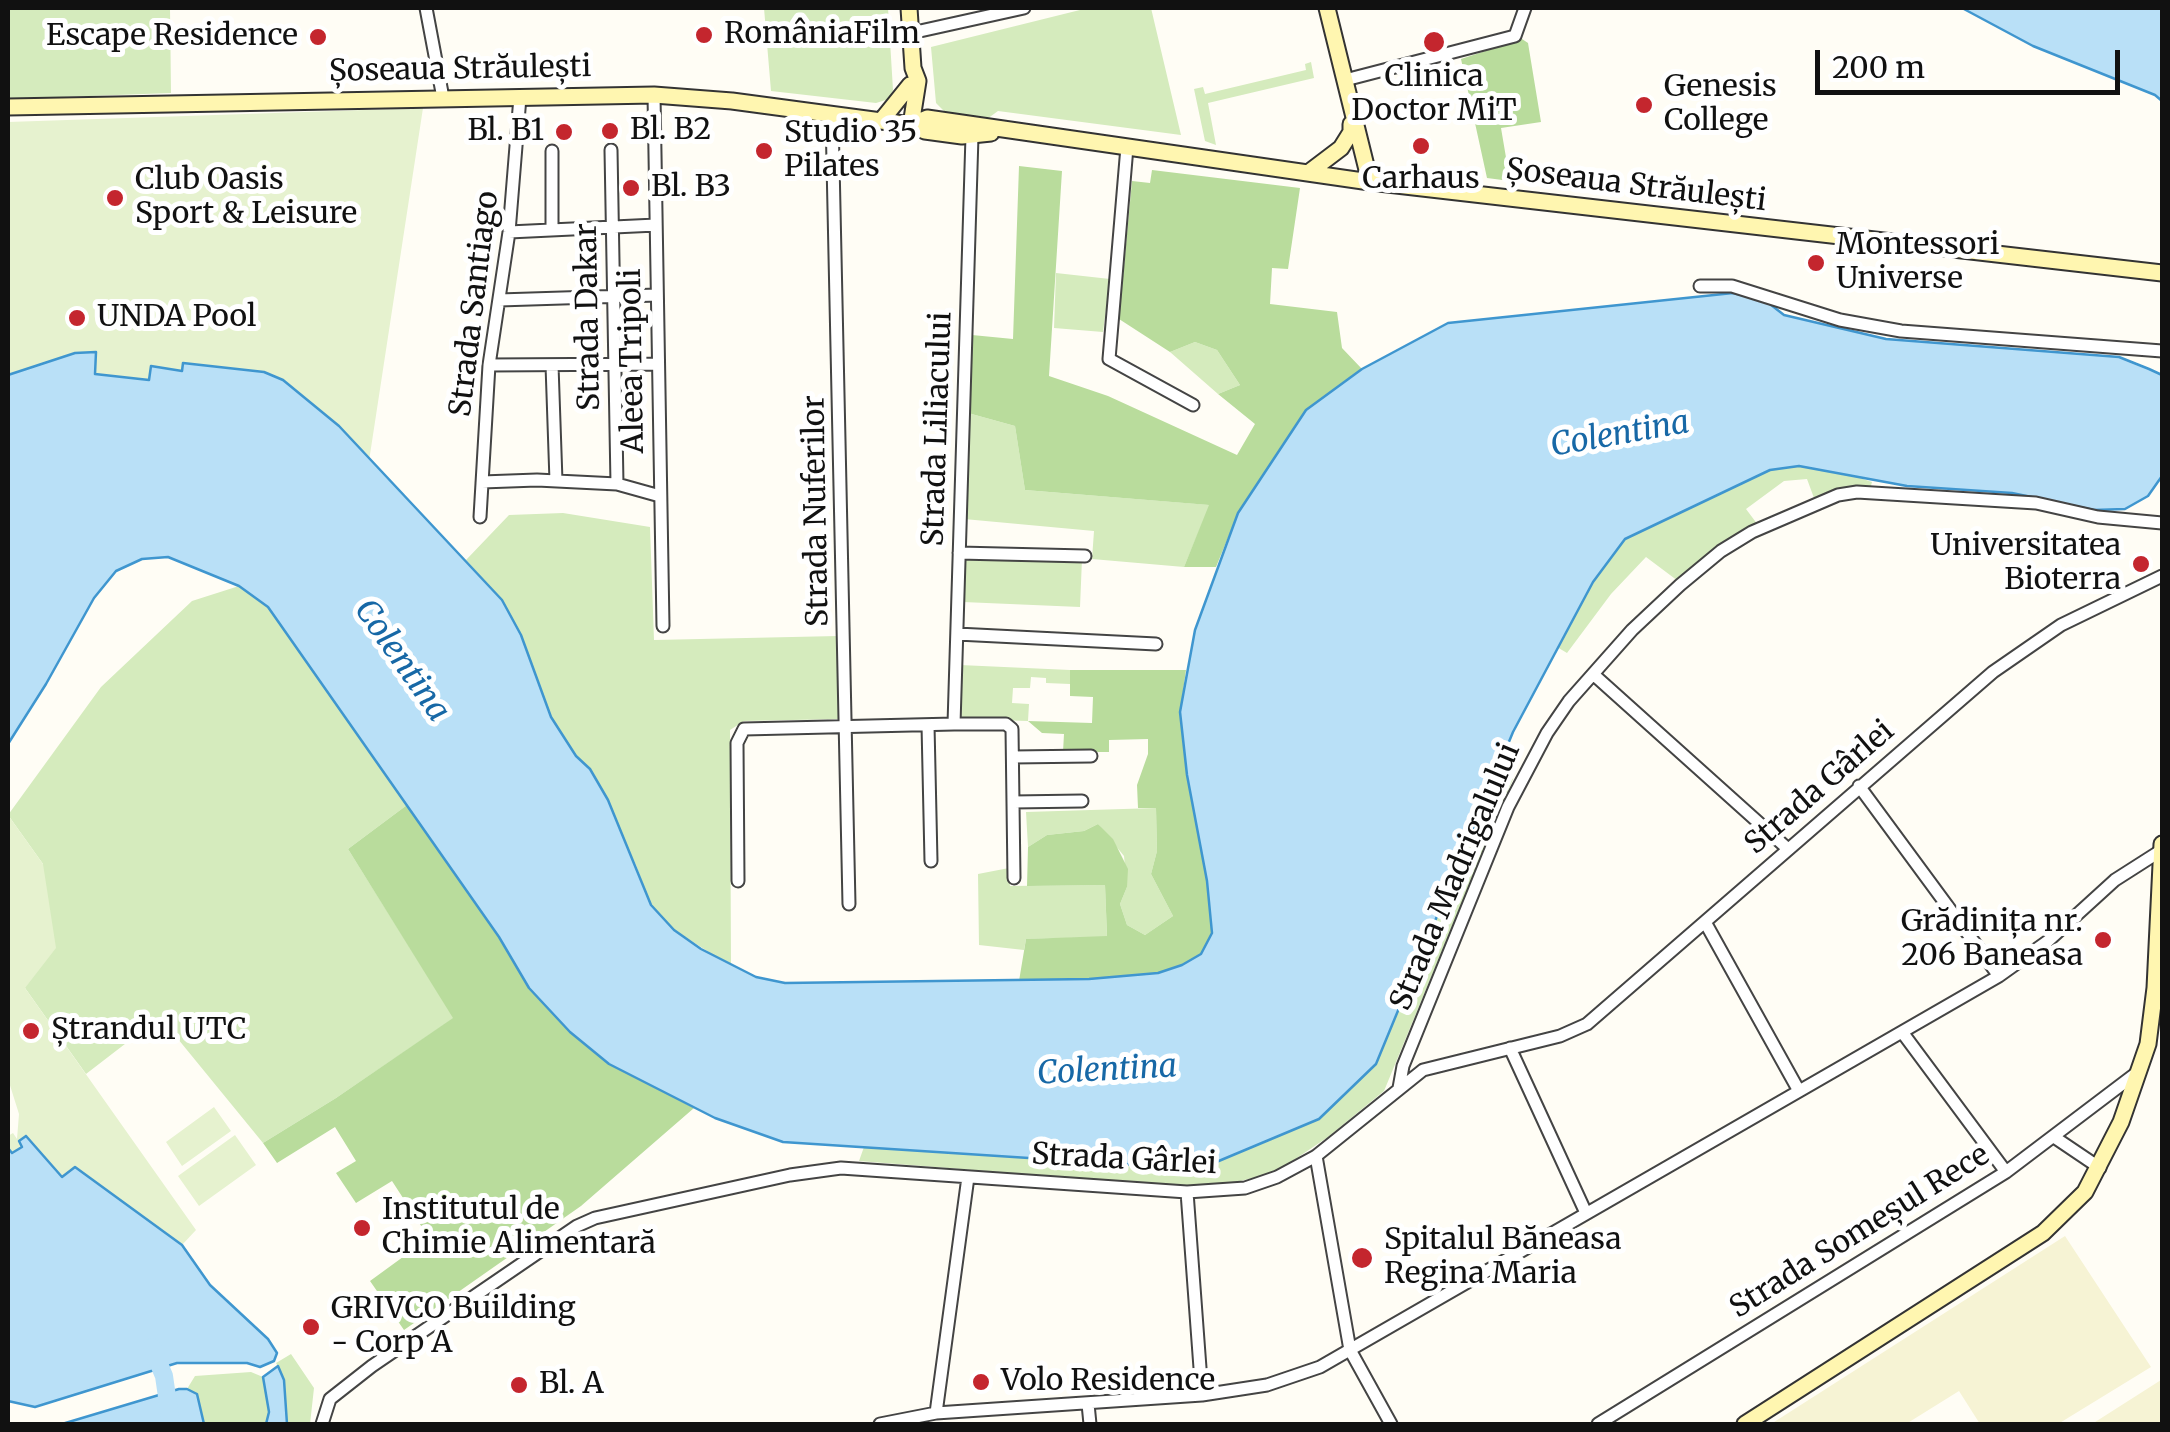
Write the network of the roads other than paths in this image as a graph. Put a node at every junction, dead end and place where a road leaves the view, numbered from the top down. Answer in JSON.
{"nodes":[{"id":1,"x":426,"y":8,"type":"edge"},
{"id":2,"x":909,"y":8,"type":"edge"},
{"id":3,"x":1024,"y":8,"type":"edge"},
{"id":4,"x":1330,"y":8,"type":"edge"},
{"id":5,"x":1525,"y":8,"type":"edge"},
{"id":6,"x":911,"y":33,"type":"junction"},
{"id":7,"x":914,"y":78,"type":"junction"},
{"id":8,"x":1349,"y":79,"type":"junction"},
{"id":9,"x":654,"y":95,"type":"junction"},
{"id":10,"x":520,"y":97,"type":"junction"},
{"id":11,"x":443,"y":98,"type":"junction"},
{"id":12,"x":8,"y":108,"type":"edge"},
{"id":13,"x":1352,"y":114,"type":"junction"},
{"id":14,"x":832,"y":116,"type":"junction"},
{"id":15,"x":934,"y":118,"type":"junction"},
{"id":16,"x":882,"y":121,"type":"junction"},
{"id":17,"x":911,"y":124,"type":"junction"},
{"id":18,"x":1004,"y":131,"type":"junction"},
{"id":19,"x":972,"y":136,"type":"junction"},
{"id":20,"x":1127,"y":147,"type":"junction"},
{"id":21,"x":612,"y":150,"type":"dead end"},
{"id":22,"x":552,"y":151,"type":"dead end"},
{"id":23,"x":1364,"y":157,"type":"junction"},
{"id":24,"x":1308,"y":173,"type":"junction"},
{"id":25,"x":1370,"y":182,"type":"junction"},
{"id":26,"x":656,"y":225,"type":"junction"},
{"id":27,"x":612,"y":228,"type":"junction"},
{"id":28,"x":552,"y":230,"type":"junction"},
{"id":29,"x":509,"y":232,"type":"junction"},
{"id":30,"x":2139,"y":272,"type":"junction"},
{"id":31,"x":2162,"y":273,"type":"edge"},
{"id":32,"x":2162,"y":285,"type":"edge"},
{"id":33,"x":1700,"y":286,"type":"dead end"},
{"id":34,"x":657,"y":295,"type":"junction"},
{"id":35,"x":613,"y":296,"type":"junction"},
{"id":36,"x":499,"y":300,"type":"junction"},
{"id":37,"x":2162,"y":351,"type":"edge"},
{"id":38,"x":552,"y":364,"type":"junction"},
{"id":39,"x":658,"y":364,"type":"junction"},
{"id":40,"x":489,"y":365,"type":"junction"},
{"id":41,"x":614,"y":365,"type":"junction"},
{"id":42,"x":1193,"y":405,"type":"dead end"},
{"id":43,"x":556,"y":481,"type":"junction"},
{"id":44,"x":482,"y":482,"type":"junction"},
{"id":45,"x":617,"y":484,"type":"junction"},
{"id":46,"x":660,"y":496,"type":"junction"},
{"id":47,"x":480,"y":516,"type":"dead end"},
{"id":48,"x":2162,"y":523,"type":"edge"},
{"id":49,"x":959,"y":553,"type":"junction"},
{"id":50,"x":1085,"y":556,"type":"dead end"},
{"id":51,"x":2162,"y":576,"type":"edge"},
{"id":52,"x":662,"y":626,"type":"dead end"},
{"id":53,"x":956,"y":634,"type":"junction"},
{"id":54,"x":1156,"y":644,"type":"dead end"},
{"id":55,"x":1593,"y":674,"type":"junction"},
{"id":56,"x":954,"y":724,"type":"junction"},
{"id":57,"x":928,"y":725,"type":"junction"},
{"id":58,"x":847,"y":726,"type":"junction"},
{"id":59,"x":1092,"y":756,"type":"dead end"},
{"id":60,"x":1013,"y":757,"type":"junction"},
{"id":61,"x":1859,"y":786,"type":"junction"},
{"id":62,"x":1082,"y":800,"type":"dead end"},
{"id":63,"x":1014,"y":802,"type":"junction"},
{"id":64,"x":2162,"y":847,"type":"edge"},
{"id":65,"x":1788,"y":849,"type":"junction"},
{"id":66,"x":931,"y":861,"type":"dead end"},
{"id":67,"x":1014,"y":878,"type":"dead end"},
{"id":68,"x":738,"y":880,"type":"dead end"},
{"id":69,"x":849,"y":904,"type":"dead end"},
{"id":70,"x":1705,"y":922,"type":"junction"},
{"id":71,"x":1999,"y":976,"type":"junction"},
{"id":72,"x":1902,"y":1032,"type":"junction"},
{"id":73,"x":1510,"y":1048,"type":"junction"},
{"id":74,"x":2140,"y":1070,"type":"junction"},
{"id":75,"x":1399,"y":1088,"type":"junction"},
{"id":76,"x":1799,"y":1091,"type":"junction"},
{"id":77,"x":2054,"y":1137,"type":"junction"},
{"id":78,"x":1316,"y":1156,"type":"junction"},
{"id":79,"x":2100,"y":1168,"type":"junction"},
{"id":80,"x":2006,"y":1172,"type":"junction"},
{"id":81,"x":968,"y":1177,"type":"junction"},
{"id":82,"x":1188,"y":1192,"type":"junction"},
{"id":83,"x":1586,"y":1212,"type":"junction"},
{"id":84,"x":1350,"y":1350,"type":"junction"},
{"id":85,"x":1202,"y":1396,"type":"junction"},
{"id":86,"x":1088,"y":1404,"type":"junction"},
{"id":87,"x":936,"y":1413,"type":"junction"},
{"id":88,"x":889,"y":1423,"type":"edge"},
{"id":89,"x":322,"y":1424,"type":"edge"},
{"id":90,"x":1090,"y":1424,"type":"edge"},
{"id":91,"x":1391,"y":1424,"type":"edge"},
{"id":92,"x":1598,"y":1424,"type":"edge"},
{"id":93,"x":1745,"y":1424,"type":"edge"}],
"edges":[{"from":1,"to":11,"type":"street"},
{"from":2,"to":6,"type":"street"},
{"from":3,"to":6,"type":"street"},
{"from":4,"to":8,"type":"street"},
{"from":4,"to":13,"type":"street"},
{"from":5,"to":8,"type":"street"},
{"from":6,"to":7,"type":"street"},
{"from":7,"to":15,"type":"street"},
{"from":7,"to":16,"type":"street"},
{"from":7,"to":17,"type":"street"},
{"from":8,"to":23,"type":"street"},
{"from":9,"to":10,"type":"street","name":"Șoseaua Străulești"},
{"from":9,"to":14,"type":"street","name":"Șoseaua Străulești"},
{"from":9,"to":26,"type":"street","name":"Aleea Tripoli"},
{"from":10,"to":11,"type":"street","name":"Șoseaua Străulești"},
{"from":10,"to":29,"type":"street","name":"Strada Santiago"},
{"from":11,"to":12,"type":"street","name":"Șoseaua Străulești"},
{"from":13,"to":23,"type":"street"},
{"from":13,"to":24,"type":"street"},
{"from":14,"to":16,"type":"street","name":"Șoseaua Străulești"},
{"from":14,"to":58,"type":"street","name":"Strada Nuferilor"},
{"from":15,"to":17,"type":"street","name":"Șoseaua Străulești"},
{"from":15,"to":18,"type":"street","name":"Șoseaua Străulești"},
{"from":16,"to":17,"type":"street","name":"Șoseaua Străulești"},
{"from":17,"to":19,"type":"street","name":"Șoseaua Străulești"},
{"from":18,"to":19,"type":"street","name":"Șoseaua Străulești"},
{"from":18,"to":20,"type":"street","name":"Șoseaua Străulești"},
{"from":19,"to":49,"type":"street","name":"Strada Liliacului"},
{"from":20,"to":24,"type":"street","name":"Șoseaua Străulești"},
{"from":20,"to":42,"type":"street"},
{"from":21,"to":27,"type":"street","name":"Strada Dakar"},
{"from":22,"to":28,"type":"street"},
{"from":23,"to":25,"type":"street"},
{"from":24,"to":25,"type":"street","name":"Șoseaua Străulești"},
{"from":25,"to":30,"type":"street","name":"Șoseaua Străulești"},
{"from":26,"to":27,"type":"street"},
{"from":26,"to":34,"type":"street","name":"Aleea Tripoli"},
{"from":27,"to":28,"type":"street"},
{"from":27,"to":35,"type":"street","name":"Strada Dakar"},
{"from":28,"to":29,"type":"street"},
{"from":29,"to":36,"type":"street","name":"Strada Santiago"},
{"from":30,"to":31,"type":"street","name":"Șoseaua Străulești"},
{"from":30,"to":32,"type":"street"},
{"from":33,"to":37,"type":"street"},
{"from":34,"to":35,"type":"street"},
{"from":34,"to":39,"type":"street","name":"Aleea Tripoli"},
{"from":35,"to":36,"type":"street"},
{"from":35,"to":41,"type":"street","name":"Strada Dakar"},
{"from":36,"to":40,"type":"street","name":"Strada Santiago"},
{"from":38,"to":40,"type":"street"},
{"from":38,"to":41,"type":"street"},
{"from":38,"to":43,"type":"street"},
{"from":39,"to":41,"type":"street"},
{"from":39,"to":46,"type":"street","name":"Aleea Tripoli"},
{"from":40,"to":44,"type":"street","name":"Strada Santiago"},
{"from":41,"to":45,"type":"street","name":"Strada Dakar"},
{"from":43,"to":44,"type":"street"},
{"from":43,"to":45,"type":"street"},
{"from":44,"to":47,"type":"street","name":"Strada Santiago"},
{"from":45,"to":46,"type":"street"},
{"from":46,"to":52,"type":"street","name":"Aleea Tripoli"},
{"from":48,"to":55,"type":"street","name":"Strada Madrigalului"},
{"from":49,"to":50,"type":"street"},
{"from":49,"to":53,"type":"street","name":"Strada Liliacului"},
{"from":51,"to":61,"type":"street","name":"Strada Gârlei"},
{"from":53,"to":54,"type":"street"},
{"from":53,"to":56,"type":"street","name":"Strada Liliacului"},
{"from":55,"to":65,"type":"street"},
{"from":55,"to":75,"type":"street","name":"Strada Madrigalului"},
{"from":56,"to":57,"type":"street"},
{"from":56,"to":60,"type":"street"},
{"from":57,"to":58,"type":"street"},
{"from":57,"to":66,"type":"street"},
{"from":58,"to":68,"type":"street"},
{"from":58,"to":69,"type":"street","name":"Strada Nuferilor"},
{"from":59,"to":60,"type":"street"},
{"from":60,"to":63,"type":"street"},
{"from":61,"to":65,"type":"street","name":"Strada Gârlei"},
{"from":61,"to":71,"type":"street"},
{"from":62,"to":63,"type":"street"},
{"from":63,"to":67,"type":"street"},
{"from":64,"to":71,"type":"street"},
{"from":64,"to":74,"type":"street"},
{"from":65,"to":70,"type":"street","name":"Strada Gârlei"},
{"from":70,"to":73,"type":"street","name":"Strada Gârlei"},
{"from":70,"to":76,"type":"street"},
{"from":71,"to":72,"type":"street"},
{"from":72,"to":76,"type":"street"},
{"from":72,"to":80,"type":"street"},
{"from":73,"to":75,"type":"street","name":"Strada Gârlei"},
{"from":73,"to":83,"type":"street"},
{"from":74,"to":77,"type":"street","name":"Strada Someșul Rece"},
{"from":74,"to":79,"type":"street"},
{"from":75,"to":78,"type":"street","name":"Strada Gârlei"},
{"from":76,"to":83,"type":"street"},
{"from":77,"to":79,"type":"street"},
{"from":77,"to":80,"type":"street","name":"Strada Someșul Rece"},
{"from":78,"to":82,"type":"street","name":"Strada Gârlei"},
{"from":78,"to":84,"type":"street"},
{"from":79,"to":93,"type":"street"},
{"from":80,"to":92,"type":"street","name":"Strada Someșul Rece"},
{"from":81,"to":82,"type":"street","name":"Strada Gârlei"},
{"from":81,"to":87,"type":"street"},
{"from":81,"to":89,"type":"street","name":"Strada Gârlei"},
{"from":82,"to":85,"type":"street"},
{"from":83,"to":84,"type":"street"},
{"from":84,"to":85,"type":"street"},
{"from":84,"to":91,"type":"street"},
{"from":85,"to":86,"type":"street"},
{"from":86,"to":87,"type":"street"},
{"from":86,"to":90,"type":"street"},
{"from":87,"to":88,"type":"street"}]}
